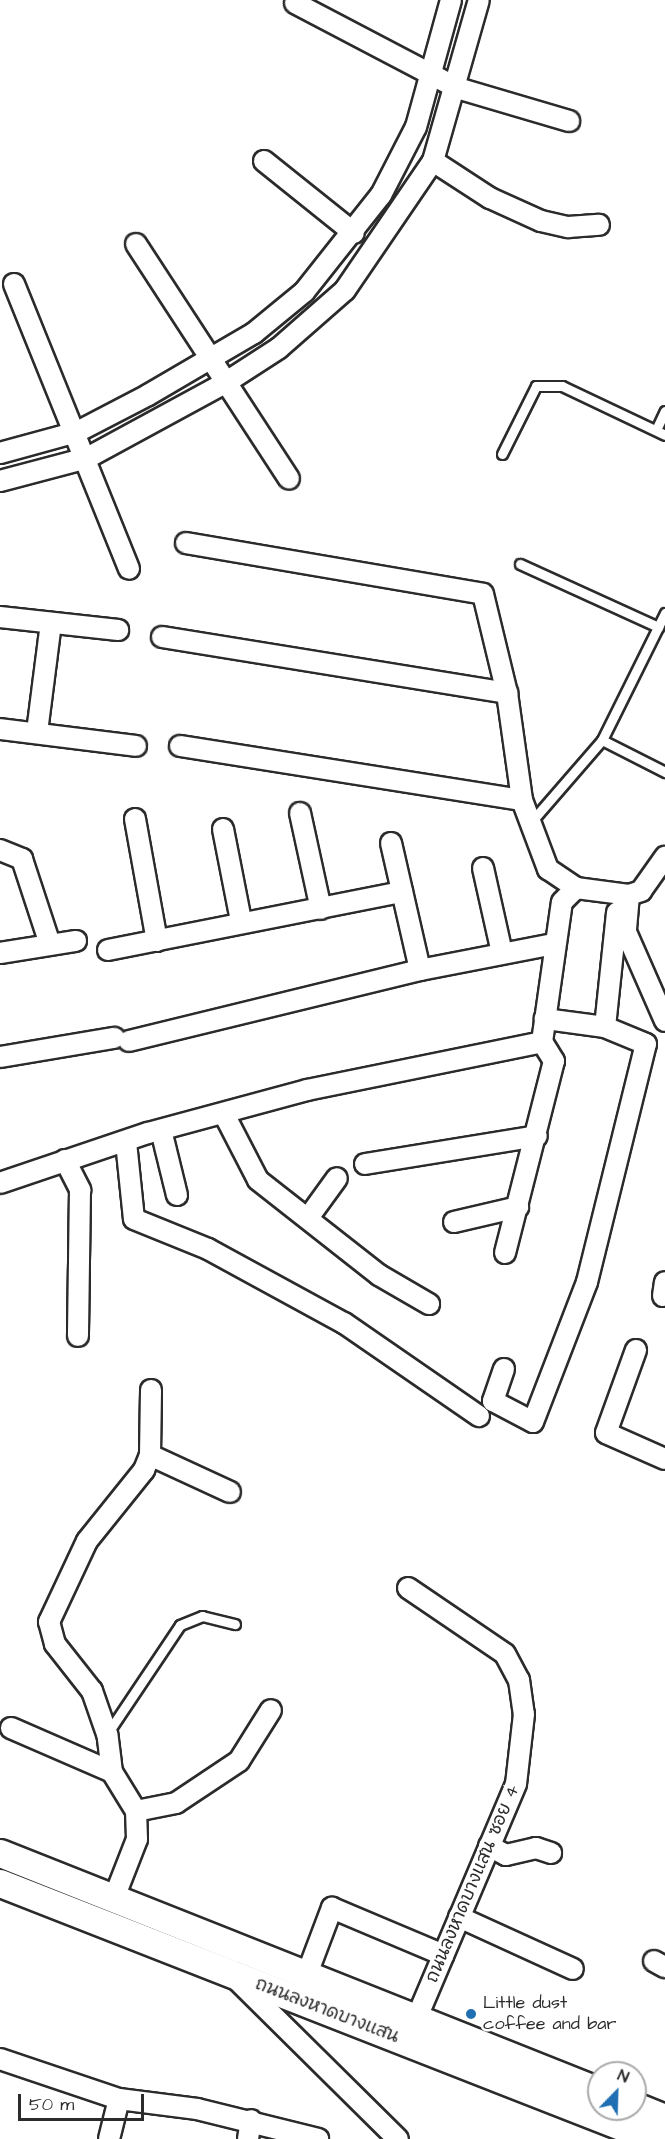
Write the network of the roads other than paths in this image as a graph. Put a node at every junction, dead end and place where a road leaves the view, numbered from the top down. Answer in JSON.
{"nodes":[{"id":1,"x":451,"y":0,"type":"edge"},
{"id":2,"x":479,"y":0,"type":"edge"},
{"id":3,"x":295,"y":3,"type":"dead end"},
{"id":4,"x":434,"y":71,"type":"junction"},
{"id":5,"x":457,"y":88,"type":"junction"},
{"id":6,"x":569,"y":121,"type":"dead end"},
{"id":7,"x":264,"y":161,"type":"dead end"},
{"id":8,"x":433,"y":161,"type":"junction"},
{"id":9,"x":599,"y":225,"type":"dead end"},
{"id":10,"x":354,"y":233,"type":"junction"},
{"id":11,"x":136,"y":244,"type":"dead end"},
{"id":12,"x":14,"y":284,"type":"dead end"},
{"id":13,"x":210,"y":359,"type":"junction"},
{"id":14,"x":225,"y":383,"type":"junction"},
{"id":15,"x":665,"y":411,"type":"edge"},
{"id":16,"x":77,"y":432,"type":"junction"},
{"id":17,"x":660,"y":432,"type":"edge"},
{"id":18,"x":0,"y":453,"type":"edge"},
{"id":19,"x":502,"y":454,"type":"dead end"},
{"id":20,"x":87,"y":458,"type":"junction"},
{"id":21,"x":288,"y":479,"type":"dead end"},
{"id":22,"x":0,"y":481,"type":"edge"},
{"id":23,"x":186,"y":543,"type":"dead end"},
{"id":24,"x":520,"y":564,"type":"dead end"},
{"id":25,"x":129,"y":570,"type":"dead end"},
{"id":26,"x":665,"y":613,"type":"edge"},
{"id":27,"x":0,"y":617,"type":"edge"},
{"id":28,"x":51,"y":623,"type":"junction"},
{"id":29,"x":658,"y":627,"type":"junction"},
{"id":30,"x":118,"y":630,"type":"dead end"},
{"id":31,"x":162,"y":637,"type":"dead end"},
{"id":32,"x":507,"y":693,"type":"junction"},
{"id":33,"x":0,"y":729,"type":"edge"},
{"id":34,"x":37,"y":732,"type":"junction"},
{"id":35,"x":602,"y":740,"type":"junction"},
{"id":36,"x":136,"y":746,"type":"dead end"},
{"id":37,"x":180,"y":746,"type":"dead end"},
{"id":38,"x":665,"y":772,"type":"edge"},
{"id":39,"x":522,"y":800,"type":"junction"},
{"id":40,"x":300,"y":813,"type":"dead end"},
{"id":41,"x":135,"y":819,"type":"dead end"},
{"id":42,"x":530,"y":824,"type":"junction"},
{"id":43,"x":223,"y":829,"type":"dead end"},
{"id":44,"x":391,"y":843,"type":"dead end"},
{"id":45,"x":0,"y":850,"type":"edge"},
{"id":46,"x":665,"y":857,"type":"edge"},
{"id":47,"x":483,"y":868,"type":"dead end"},
{"id":48,"x":576,"y":888,"type":"junction"},
{"id":49,"x":402,"y":892,"type":"junction"},
{"id":50,"x":624,"y":895,"type":"junction"},
{"id":51,"x":321,"y":909,"type":"junction"},
{"id":52,"x":241,"y":921,"type":"junction"},
{"id":53,"x":76,"y":941,"type":"dead end"},
{"id":54,"x":157,"y":941,"type":"junction"},
{"id":55,"x":50,"y":944,"type":"junction"},
{"id":56,"x":554,"y":944,"type":"junction"},
{"id":57,"x":108,"y":950,"type":"dead end"},
{"id":58,"x":0,"y":953,"type":"edge"},
{"id":59,"x":502,"y":953,"type":"junction"},
{"id":60,"x":420,"y":970,"type":"junction"},
{"id":61,"x":545,"y":1019,"type":"junction"},
{"id":62,"x":665,"y":1021,"type":"edge"},
{"id":63,"x":605,"y":1027,"type":"junction"},
{"id":64,"x":542,"y":1042,"type":"junction"},
{"id":65,"x":0,"y":1057,"type":"edge"},
{"id":66,"x":224,"y":1114,"type":"junction"},
{"id":67,"x":161,"y":1130,"type":"junction"},
{"id":68,"x":537,"y":1136,"type":"junction"},
{"id":69,"x":126,"y":1142,"type":"junction"},
{"id":70,"x":65,"y":1160,"type":"junction"},
{"id":71,"x":365,"y":1164,"type":"dead end"},
{"id":72,"x":337,"y":1178,"type":"dead end"},
{"id":73,"x":0,"y":1183,"type":"edge"},
{"id":74,"x":177,"y":1195,"type":"dead end"},
{"id":75,"x":518,"y":1207,"type":"junction"},
{"id":76,"x":308,"y":1218,"type":"junction"},
{"id":77,"x":454,"y":1222,"type":"dead end"},
{"id":78,"x":505,"y":1253,"type":"dead end"},
{"id":79,"x":429,"y":1304,"type":"dead end"},
{"id":80,"x":78,"y":1336,"type":"dead end"},
{"id":81,"x":636,"y":1350,"type":"dead end"},
{"id":82,"x":504,"y":1369,"type":"dead end"},
{"id":83,"x":151,"y":1390,"type":"dead end"},
{"id":84,"x":479,"y":1416,"type":"dead end"},
{"id":85,"x":150,"y":1455,"type":"junction"},
{"id":86,"x":665,"y":1459,"type":"edge"},
{"id":87,"x":230,"y":1492,"type":"dead end"},
{"id":88,"x":408,"y":1588,"type":"dead end"},
{"id":89,"x":235,"y":1624,"type":"dead end"},
{"id":90,"x":271,"y":1710,"type":"dead end"},
{"id":91,"x":11,"y":1728,"type":"dead end"},
{"id":92,"x":107,"y":1734,"type":"junction"},
{"id":93,"x":112,"y":1772,"type":"junction"},
{"id":94,"x":136,"y":1811,"type":"junction"},
{"id":95,"x":489,"y":1846,"type":"junction"},
{"id":96,"x":0,"y":1852,"type":"edge"},
{"id":97,"x":551,"y":1853,"type":"dead end"},
{"id":98,"x":0,"y":1883,"type":"edge"},
{"id":99,"x":114,"y":1898,"type":"junction"},
{"id":100,"x":459,"y":1917,"type":"junction"},
{"id":101,"x":444,"y":1954,"type":"junction"},
{"id":102,"x":573,"y":1969,"type":"dead end"},
{"id":103,"x":229,"y":1972,"type":"junction"},
{"id":104,"x":307,"y":1974,"type":"junction"},
{"id":105,"x":417,"y":2017,"type":"junction"},
{"id":106,"x":0,"y":2059,"type":"edge"},
{"id":107,"x":587,"y":2086,"type":"edge"},
{"id":108,"x":119,"y":2099,"type":"junction"},
{"id":109,"x":647,"y":2111,"type":"edge"},
{"id":110,"x":665,"y":2118,"type":"edge"},
{"id":111,"x":250,"y":2130,"type":"edge"},
{"id":112,"x":109,"y":2139,"type":"edge"},
{"id":113,"x":318,"y":2139,"type":"edge"},
{"id":114,"x":398,"y":2139,"type":"edge"},
{"id":115,"x":654,"y":2139,"type":"edge"}],
"edges":[{"from":1,"to":4,"type":"street"},
{"from":2,"to":5,"type":"street"},
{"from":3,"to":4,"type":"street"},
{"from":4,"to":5,"type":"street"},
{"from":4,"to":10,"type":"street"},
{"from":5,"to":6,"type":"street"},
{"from":5,"to":8,"type":"street"},
{"from":7,"to":10,"type":"street"},
{"from":8,"to":9,"type":"street"},
{"from":8,"to":14,"type":"street"},
{"from":10,"to":13,"type":"street"},
{"from":11,"to":13,"type":"street"},
{"from":12,"to":16,"type":"street"},
{"from":13,"to":14,"type":"street"},
{"from":13,"to":16,"type":"street"},
{"from":14,"to":20,"type":"street"},
{"from":14,"to":21,"type":"street"},
{"from":15,"to":17,"type":"lane"},
{"from":16,"to":18,"type":"street"},
{"from":16,"to":20,"type":"street"},
{"from":17,"to":19,"type":"lane"},
{"from":20,"to":22,"type":"street"},
{"from":20,"to":25,"type":"street"},
{"from":23,"to":32,"type":"street"},
{"from":24,"to":29,"type":"lane"},
{"from":26,"to":29,"type":"lane"},
{"from":27,"to":28,"type":"street"},
{"from":28,"to":30,"type":"street"},
{"from":28,"to":34,"type":"street"},
{"from":29,"to":35,"type":"lane"},
{"from":31,"to":32,"type":"street"},
{"from":32,"to":39,"type":"street"},
{"from":33,"to":34,"type":"street"},
{"from":34,"to":36,"type":"street"},
{"from":35,"to":38,"type":"lane"},
{"from":35,"to":42,"type":"lane"},
{"from":37,"to":39,"type":"street"},
{"from":39,"to":42,"type":"street"},
{"from":40,"to":51,"type":"street"},
{"from":41,"to":54,"type":"street"},
{"from":42,"to":48,"type":"street"},
{"from":43,"to":52,"type":"street"},
{"from":44,"to":49,"type":"street"},
{"from":45,"to":55,"type":"street"},
{"from":46,"to":50,"type":"street"},
{"from":47,"to":59,"type":"street"},
{"from":48,"to":50,"type":"street"},
{"from":48,"to":56,"type":"street"},
{"from":49,"to":51,"type":"street"},
{"from":49,"to":60,"type":"street"},
{"from":50,"to":62,"type":"street"},
{"from":50,"to":63,"type":"street"},
{"from":51,"to":52,"type":"street"},
{"from":52,"to":54,"type":"street"},
{"from":53,"to":55,"type":"street"},
{"from":54,"to":57,"type":"street"},
{"from":55,"to":58,"type":"street"},
{"from":56,"to":59,"type":"street"},
{"from":56,"to":61,"type":"street"},
{"from":59,"to":60,"type":"street"},
{"from":60,"to":65,"type":"street"},
{"from":61,"to":63,"type":"street"},
{"from":61,"to":64,"type":"street"},
{"from":63,"to":82,"type":"street"},
{"from":64,"to":66,"type":"street"},
{"from":64,"to":68,"type":"street"},
{"from":66,"to":67,"type":"street"},
{"from":66,"to":76,"type":"street"},
{"from":67,"to":69,"type":"street"},
{"from":67,"to":74,"type":"street"},
{"from":68,"to":71,"type":"street"},
{"from":68,"to":75,"type":"street"},
{"from":69,"to":70,"type":"street"},
{"from":69,"to":84,"type":"street"},
{"from":70,"to":73,"type":"street"},
{"from":70,"to":80,"type":"street"},
{"from":72,"to":76,"type":"street"},
{"from":75,"to":77,"type":"street"},
{"from":75,"to":78,"type":"street"},
{"from":76,"to":79,"type":"street"},
{"from":81,"to":86,"type":"street"},
{"from":83,"to":85,"type":"street"},
{"from":85,"to":87,"type":"street"},
{"from":85,"to":92,"type":"street"},
{"from":88,"to":95,"type":"street","name":"ถนนลงหาดบางแสน ซอย 4"},
{"from":89,"to":92,"type":"lane"},
{"from":90,"to":94,"type":"street"},
{"from":91,"to":93,"type":"street"},
{"from":92,"to":93,"type":"street"},
{"from":93,"to":94,"type":"street"},
{"from":94,"to":99,"type":"street"},
{"from":95,"to":97,"type":"street"},
{"from":95,"to":100,"type":"street","name":"ถนนลงหาดบางแสน ซอย 4"},
{"from":96,"to":99,"type":"main road","name":"ถนนลงหาดบางแสน"},
{"from":98,"to":103,"type":"main road","name":"ถนนลงหาดบางแสน"},
{"from":99,"to":104,"type":"main road","name":"ถนนลงหาดบางแสน"},
{"from":100,"to":101,"type":"street","name":"ถนนลงหาดบางแสน ซอย 4"},
{"from":100,"to":102,"type":"street"},
{"from":101,"to":104,"type":"street"},
{"from":101,"to":105,"type":"street","name":"ถนนลงหาดบางแสน ซอย 4"},
{"from":103,"to":114,"type":"street"},
{"from":103,"to":115,"type":"main road","name":"ถนนลงหาดบางแสน"},
{"from":104,"to":105,"type":"main road","name":"ถนนลงหาดบางแสน"},
{"from":105,"to":107,"type":"main road","name":"ถนนลงหาดบางแสน"},
{"from":106,"to":108,"type":"street"},
{"from":108,"to":111,"type":"street"},
{"from":108,"to":112,"type":"street"},
{"from":109,"to":110,"type":"main road"},
{"from":111,"to":113,"type":"street"}]}
